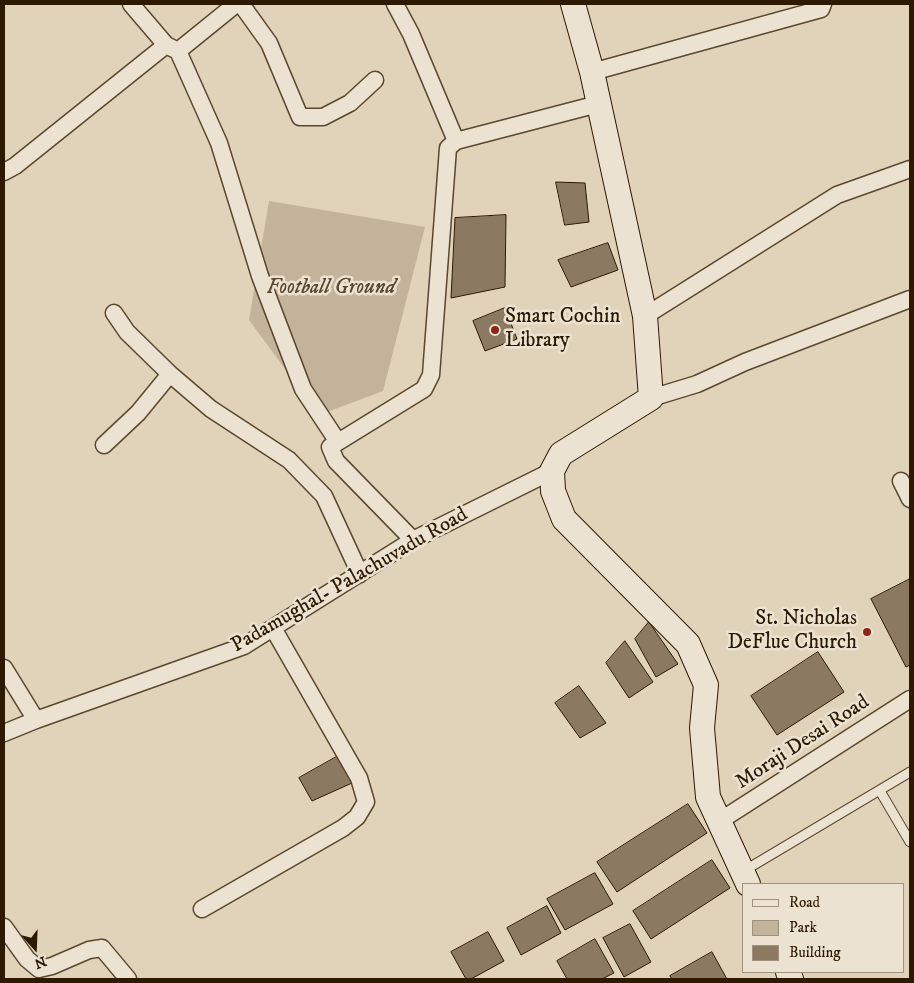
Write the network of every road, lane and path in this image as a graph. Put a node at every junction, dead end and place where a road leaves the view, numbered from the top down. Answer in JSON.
{"nodes":[{"id":1,"x":131,"y":4,"type":"edge"},
{"id":2,"x":236,"y":4,"type":"edge"},
{"id":3,"x":241,"y":4,"type":"edge"},
{"id":4,"x":395,"y":4,"type":"edge"},
{"id":5,"x":573,"y":4,"type":"edge"},
{"id":6,"x":821,"y":5,"type":"edge"},
{"id":7,"x":172,"y":48,"type":"junction"},
{"id":8,"x":592,"y":72,"type":"junction"},
{"id":9,"x":376,"y":80,"type":"dead end"},
{"id":10,"x":598,"y":104,"type":"junction"},
{"id":11,"x":456,"y":142,"type":"junction"},
{"id":12,"x":910,"y":169,"type":"edge"},
{"id":13,"x":4,"y":172,"type":"edge"},
{"id":14,"x":910,"y":299,"type":"edge"},
{"id":15,"x":114,"y":313,"type":"dead end"},
{"id":16,"x":645,"y":316,"type":"junction"},
{"id":17,"x":170,"y":374,"type":"junction"},
{"id":18,"x":651,"y":398,"type":"junction"},
{"id":19,"x":338,"y":442,"type":"junction"},
{"id":20,"x":104,"y":445,"type":"dead end"},
{"id":21,"x":552,"y":471,"type":"junction"},
{"id":22,"x":901,"y":481,"type":"dead end"},
{"id":23,"x":910,"y":499,"type":"edge"},
{"id":24,"x":413,"y":540,"type":"junction"},
{"id":25,"x":360,"y":574,"type":"junction"},
{"id":26,"x":272,"y":628,"type":"junction"},
{"id":27,"x":4,"y":668,"type":"edge"},
{"id":28,"x":910,"y":699,"type":"edge"},
{"id":29,"x":36,"y":720,"type":"junction"},
{"id":30,"x":4,"y":734,"type":"edge"},
{"id":31,"x":910,"y":772,"type":"edge"},
{"id":32,"x":880,"y":791,"type":"junction"},
{"id":33,"x":718,"y":822,"type":"junction"},
{"id":34,"x":910,"y":842,"type":"edge"},
{"id":35,"x":745,"y":878,"type":"edge"},
{"id":36,"x":202,"y":909,"type":"dead end"},
{"id":37,"x":4,"y":927,"type":"edge"},
{"id":38,"x":128,"y":979,"type":"edge"}],
"edges":[{"from":1,"to":7,"type":"street"},
{"from":2,"to":7,"type":"street"},
{"from":3,"to":9,"type":"street"},
{"from":4,"to":11,"type":"street"},
{"from":5,"to":8,"type":"main road"},
{"from":6,"to":8,"type":"street"},
{"from":7,"to":13,"type":"street"},
{"from":7,"to":19,"type":"street"},
{"from":8,"to":10,"type":"main road"},
{"from":10,"to":11,"type":"street"},
{"from":10,"to":16,"type":"main road"},
{"from":11,"to":19,"type":"street"},
{"from":12,"to":16,"type":"street"},
{"from":14,"to":18,"type":"street"},
{"from":15,"to":17,"type":"street"},
{"from":16,"to":18,"type":"main road"},
{"from":17,"to":20,"type":"street"},
{"from":17,"to":25,"type":"street"},
{"from":18,"to":21,"type":"main road"},
{"from":19,"to":24,"type":"street"},
{"from":21,"to":24,"type":"street","name":"Padamughal- Palachuvadu Road"},
{"from":21,"to":33,"type":"main road"},
{"from":22,"to":23,"type":"street"},
{"from":24,"to":25,"type":"street","name":"Padamughal- Palachuvadu Road"},
{"from":25,"to":26,"type":"street","name":"Padamughal- Palachuvadu Road"},
{"from":26,"to":29,"type":"street","name":"Padamughal- Palachuvadu Road"},
{"from":26,"to":36,"type":"street"},
{"from":27,"to":29,"type":"street"},
{"from":28,"to":33,"type":"street","name":"Moraji Desai Road"},
{"from":29,"to":30,"type":"street","name":"Padamughal- Palachuvadu Road"},
{"from":31,"to":32,"type":"lane"},
{"from":32,"to":34,"type":"lane"},
{"from":32,"to":35,"type":"lane"},
{"from":33,"to":35,"type":"main road"},
{"from":37,"to":38,"type":"street"}]}
